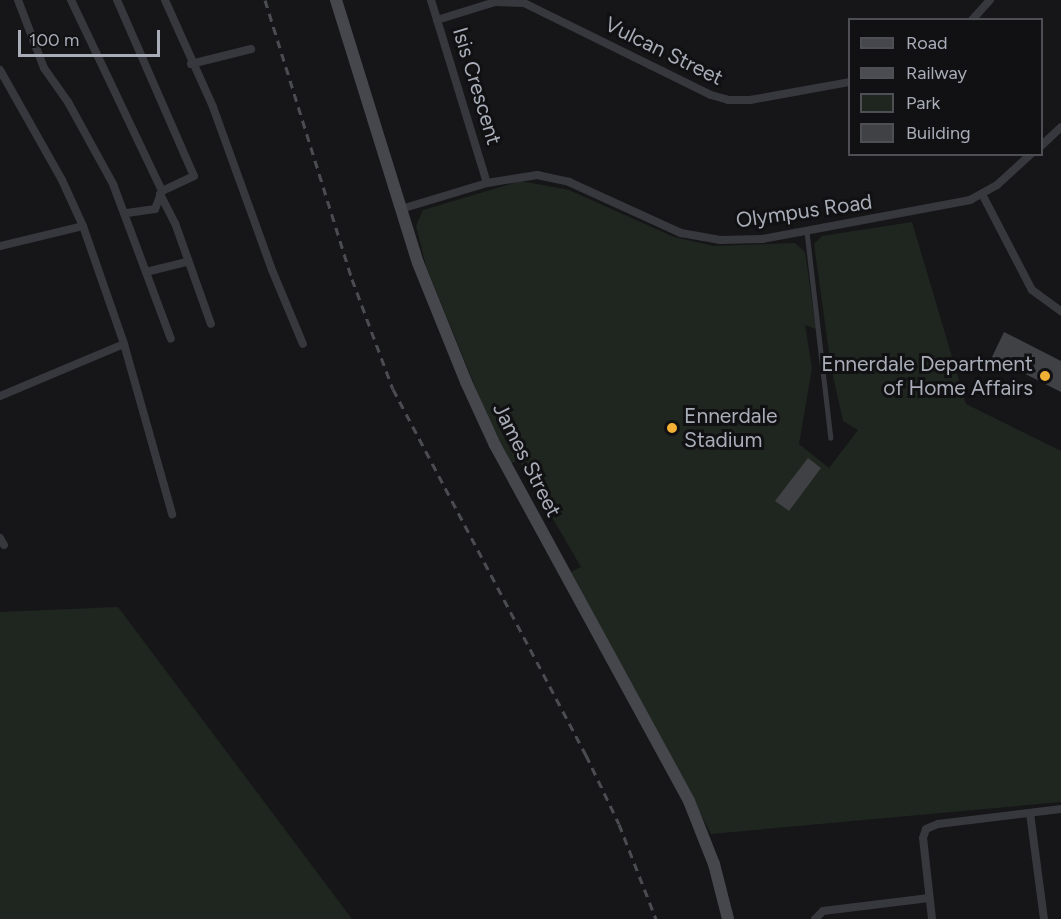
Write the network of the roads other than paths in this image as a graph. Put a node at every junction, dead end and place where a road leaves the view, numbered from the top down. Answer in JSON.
{"nodes":[{"id":1,"x":18,"y":0,"type":"edge"},
{"id":2,"x":71,"y":0,"type":"edge"},
{"id":3,"x":117,"y":0,"type":"edge"},
{"id":4,"x":165,"y":0,"type":"edge"},
{"id":5,"x":336,"y":0,"type":"edge"},
{"id":6,"x":431,"y":0,"type":"edge"},
{"id":7,"x":990,"y":0,"type":"edge"},
{"id":8,"x":974,"y":18,"type":"edge"},
{"id":9,"x":437,"y":20,"type":"junction"},
{"id":10,"x":251,"y":49,"type":"dead end"},
{"id":11,"x":191,"y":64,"type":"junction"},
{"id":12,"x":1,"y":76,"type":"edge"},
{"id":13,"x":848,"y":82,"type":"edge"},
{"id":14,"x":1061,"y":127,"type":"edge"},
{"id":15,"x":1043,"y":143,"type":"edge"},
{"id":16,"x":1029,"y":156,"type":"edge"},
{"id":17,"x":487,"y":183,"type":"junction"},
{"id":18,"x":161,"y":193,"type":"junction"},
{"id":19,"x":982,"y":194,"type":"junction"},
{"id":20,"x":401,"y":209,"type":"junction"},
{"id":21,"x":124,"y":213,"type":"junction"},
{"id":22,"x":83,"y":226,"type":"junction"},
{"id":23,"x":807,"y":232,"type":"junction"},
{"id":24,"x":0,"y":246,"type":"edge"},
{"id":25,"x":186,"y":262,"type":"junction"},
{"id":26,"x":146,"y":272,"type":"junction"},
{"id":27,"x":1061,"y":311,"type":"edge"},
{"id":28,"x":211,"y":324,"type":"dead end"},
{"id":29,"x":171,"y":339,"type":"dead end"},
{"id":30,"x":124,"y":344,"type":"junction"},
{"id":31,"x":303,"y":344,"type":"dead end"},
{"id":32,"x":0,"y":396,"type":"edge"},
{"id":33,"x":831,"y":438,"type":"dead end"},
{"id":34,"x":172,"y":514,"type":"dead end"},
{"id":35,"x":1061,"y":809,"type":"edge"},
{"id":36,"x":1030,"y":813,"type":"junction"},
{"id":37,"x":929,"y":898,"type":"junction"},
{"id":38,"x":728,"y":919,"type":"edge"},
{"id":39,"x":815,"y":919,"type":"edge"},
{"id":40,"x":932,"y":919,"type":"edge"},
{"id":41,"x":1044,"y":919,"type":"edge"}],
"edges":[{"from":1,"to":21,"type":"street"},
{"from":2,"to":18,"type":"street"},
{"from":3,"to":18,"type":"street"},
{"from":4,"to":11,"type":"street"},
{"from":5,"to":20,"type":"street","name":"James Street"},
{"from":6,"to":9,"type":"street","name":"Isis Crescent"},
{"from":7,"to":8,"type":"street"},
{"from":9,"to":13,"type":"street","name":"Vulcan Street"},
{"from":9,"to":17,"type":"street","name":"Isis Crescent"},
{"from":10,"to":11,"type":"street"},
{"from":11,"to":31,"type":"street"},
{"from":12,"to":22,"type":"street"},
{"from":14,"to":15,"type":"street"},
{"from":16,"to":19,"type":"street","name":"Olympus Road"},
{"from":17,"to":20,"type":"street","name":"Olympus Road"},
{"from":17,"to":23,"type":"street","name":"Olympus Road"},
{"from":18,"to":21,"type":"street"},
{"from":18,"to":25,"type":"street"},
{"from":19,"to":23,"type":"street","name":"Olympus Road"},
{"from":19,"to":27,"type":"street"},
{"from":20,"to":38,"type":"street","name":"James Street"},
{"from":21,"to":26,"type":"street"},
{"from":22,"to":24,"type":"street"},
{"from":22,"to":30,"type":"street"},
{"from":23,"to":33,"type":"lane"},
{"from":25,"to":26,"type":"street"},
{"from":25,"to":28,"type":"street"},
{"from":26,"to":29,"type":"street"},
{"from":30,"to":32,"type":"street"},
{"from":30,"to":34,"type":"street"},
{"from":35,"to":36,"type":"street"},
{"from":36,"to":37,"type":"street"},
{"from":36,"to":41,"type":"street"},
{"from":37,"to":39,"type":"street"},
{"from":37,"to":40,"type":"street"}]}
